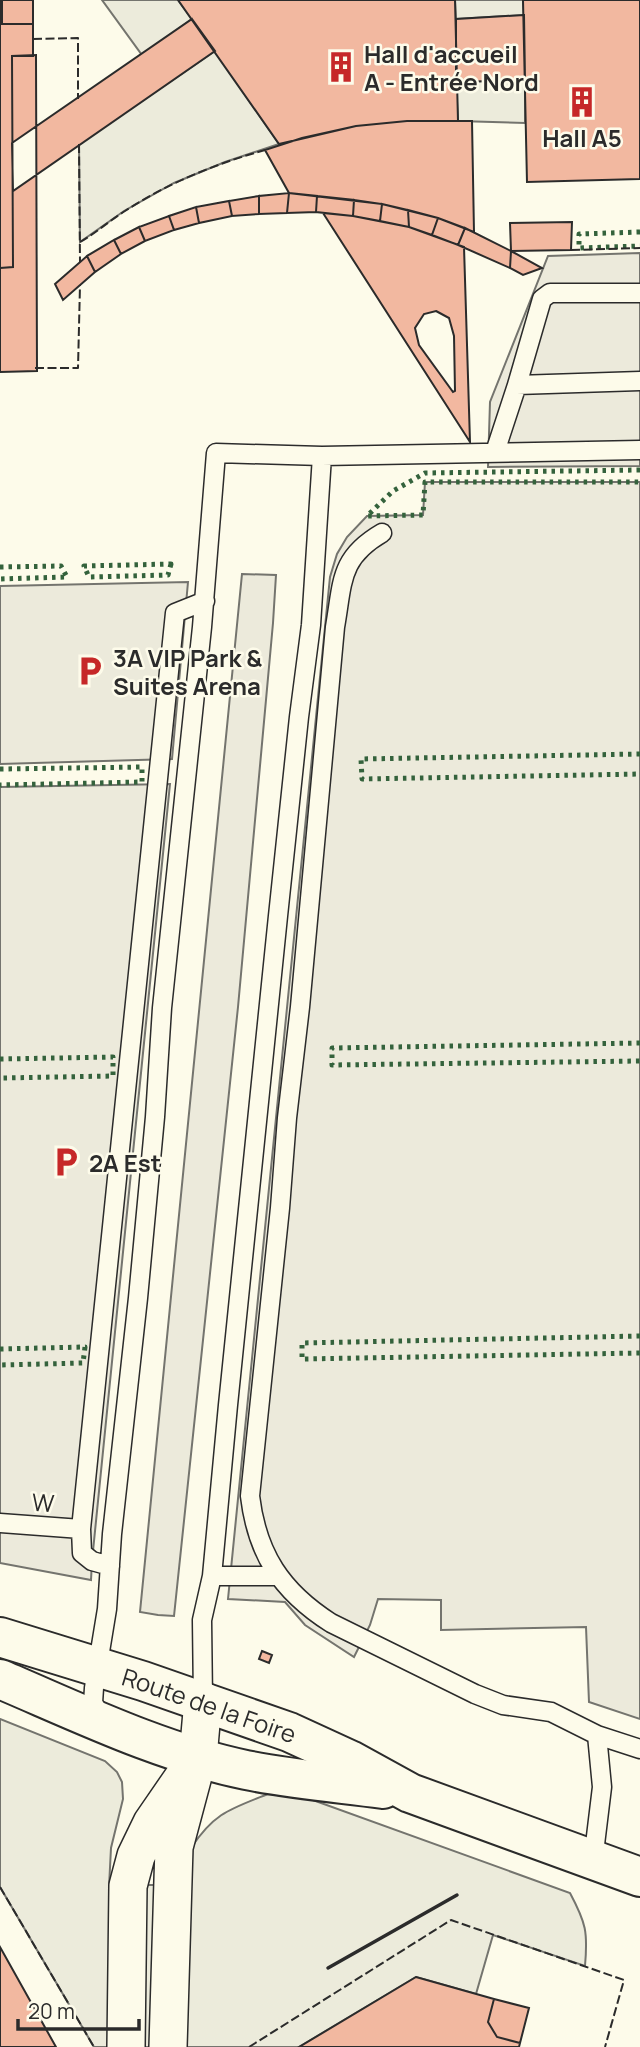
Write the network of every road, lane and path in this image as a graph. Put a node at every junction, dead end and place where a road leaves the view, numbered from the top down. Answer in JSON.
{"nodes":[{"id":1,"x":640,"y":293,"type":"edge"},
{"id":2,"x":640,"y":381,"type":"edge"},
{"id":3,"x":517,"y":385,"type":"junction"},
{"id":4,"x":640,"y":450,"type":"edge"},
{"id":5,"x":495,"y":452,"type":"junction"},
{"id":6,"x":321,"y":456,"type":"junction"},
{"id":7,"x":382,"y":533,"type":"dead end"},
{"id":8,"x":205,"y":601,"type":"junction"},
{"id":9,"x":0,"y":1523,"type":"edge"},
{"id":10,"x":81,"y":1529,"type":"junction"},
{"id":11,"x":110,"y":1566,"type":"junction"},
{"id":12,"x":212,"y":1576,"type":"junction"},
{"id":13,"x":279,"y":1576,"type":"junction"},
{"id":14,"x":0,"y":1637,"type":"edge"},
{"id":15,"x":97,"y":1666,"type":"junction"},
{"id":16,"x":0,"y":1679,"type":"edge"},
{"id":17,"x":203,"y":1702,"type":"junction"},
{"id":18,"x":106,"y":1724,"type":"junction"},
{"id":19,"x":597,"y":1735,"type":"junction"},
{"id":20,"x":640,"y":1749,"type":"edge"},
{"id":21,"x":198,"y":1757,"type":"junction"},
{"id":22,"x":410,"y":1793,"type":"junction"},
{"id":23,"x":593,"y":1861,"type":"junction"},
{"id":24,"x":640,"y":1877,"type":"edge"},
{"id":25,"x":126,"y":2047,"type":"edge"},
{"id":26,"x":168,"y":2047,"type":"edge"}],
"edges":[{"from":1,"to":3,"type":"lane"},
{"from":2,"to":3,"type":"lane"},
{"from":3,"to":5,"type":"lane"},
{"from":4,"to":5,"type":"lane"},
{"from":5,"to":6,"type":"lane"},
{"from":6,"to":8,"type":"lane"},
{"from":6,"to":12,"type":"lane"},
{"from":7,"to":13,"type":"lane"},
{"from":8,"to":10,"type":"lane"},
{"from":8,"to":11,"type":"lane"},
{"from":9,"to":10,"type":"lane","name":"W"},
{"from":10,"to":11,"type":"lane"},
{"from":11,"to":15,"type":"lane"},
{"from":12,"to":13,"type":"lane"},
{"from":12,"to":17,"type":"lane"},
{"from":13,"to":19,"type":"lane"},
{"from":14,"to":15,"type":"street","name":"Route de la Foire"},
{"from":15,"to":17,"type":"street","name":"Route de la Foire"},
{"from":15,"to":18,"type":"lane"},
{"from":16,"to":18,"type":"street","name":"Route de la Foire"},
{"from":17,"to":21,"type":"street"},
{"from":17,"to":22,"type":"street","name":"Route de la Foire"},
{"from":18,"to":21,"type":"street","name":"Route de la Foire"},
{"from":19,"to":20,"type":"lane"},
{"from":19,"to":23,"type":"lane"},
{"from":21,"to":22,"type":"street","name":"Route de la Foire"},
{"from":21,"to":25,"type":"street"},
{"from":21,"to":26,"type":"street"},
{"from":22,"to":23,"type":"street","name":"Route de la Foire"},
{"from":23,"to":24,"type":"street","name":"Route de la Foire"}]}
